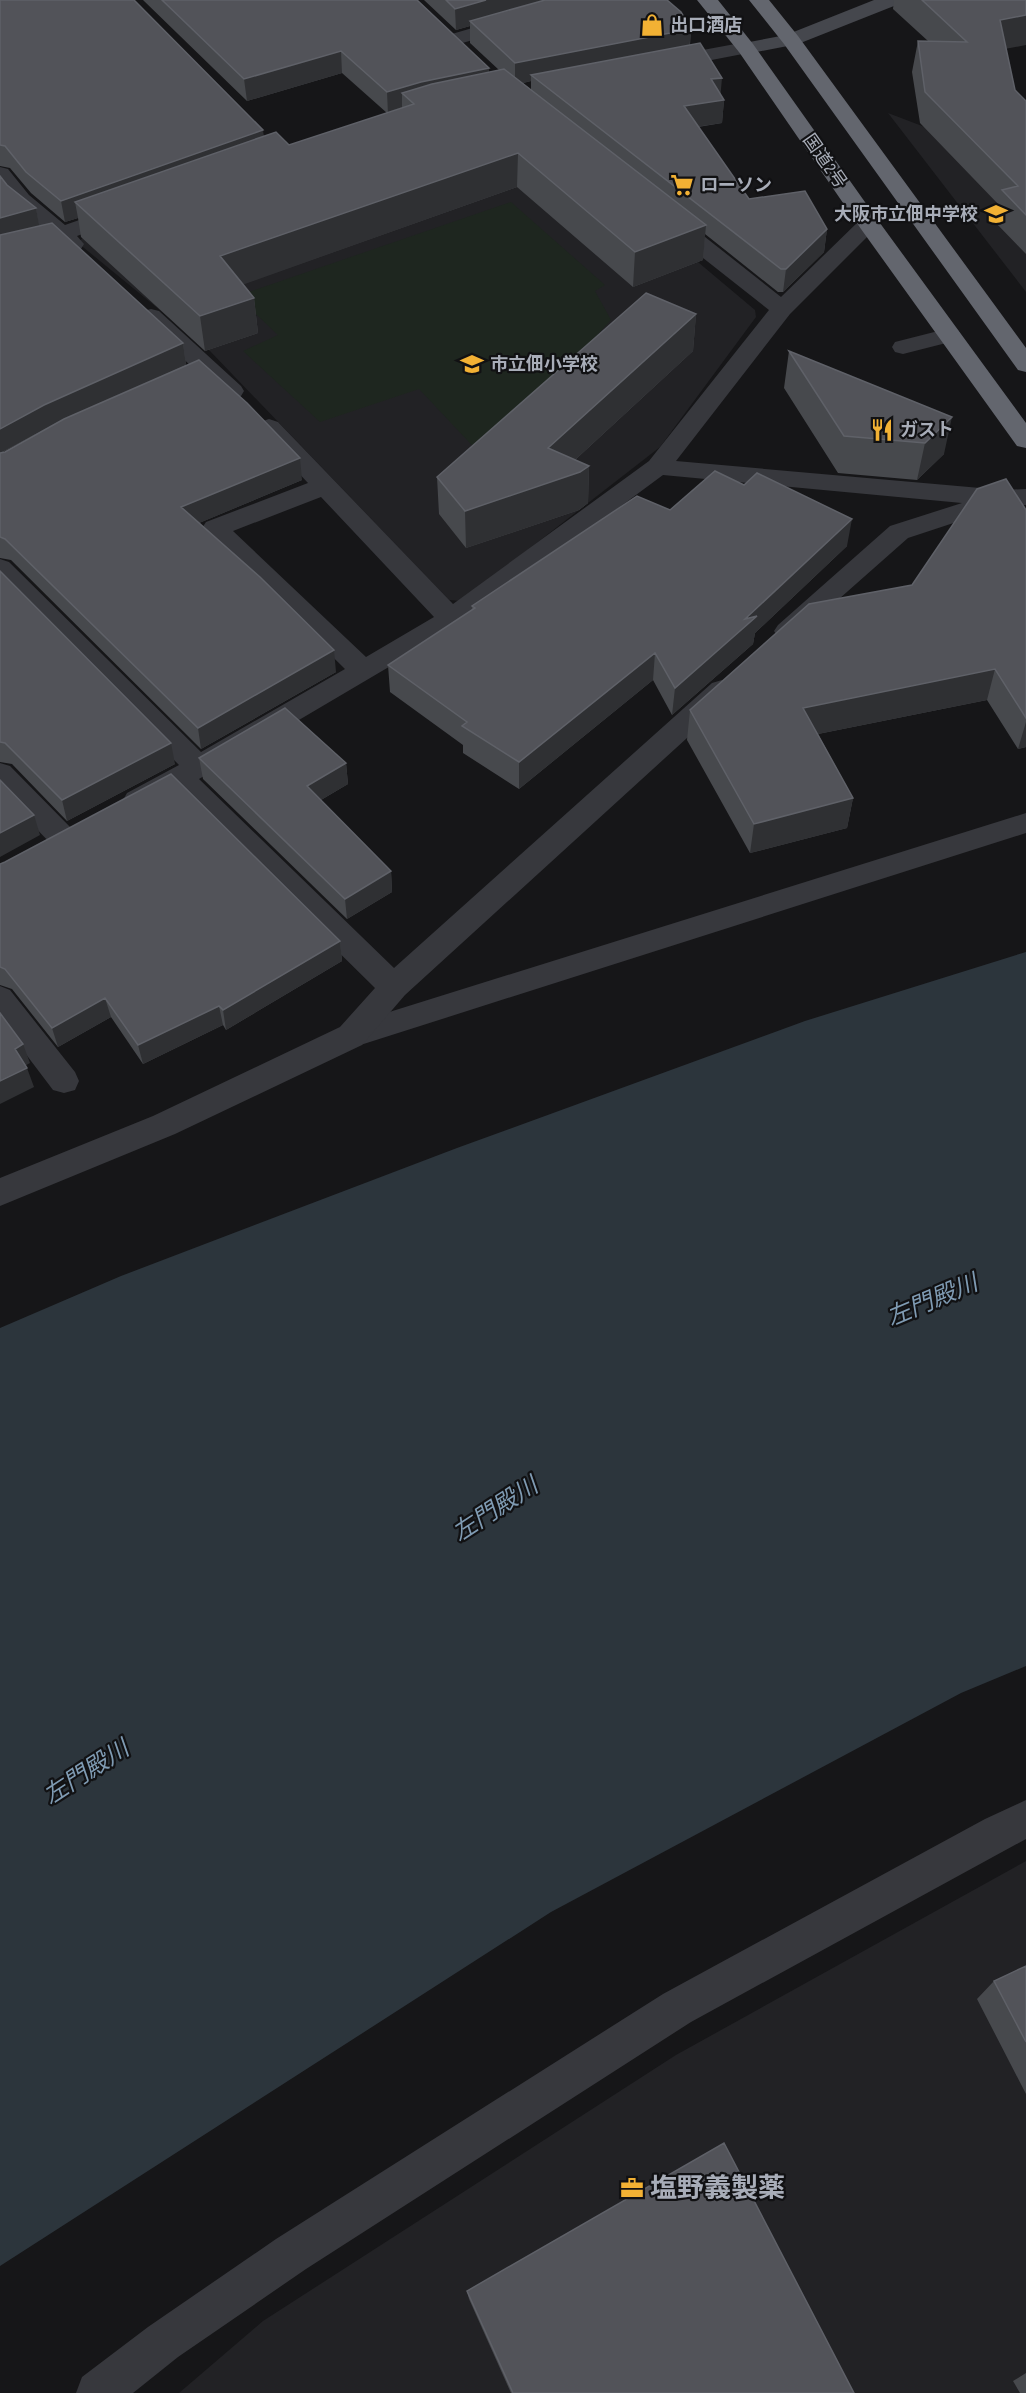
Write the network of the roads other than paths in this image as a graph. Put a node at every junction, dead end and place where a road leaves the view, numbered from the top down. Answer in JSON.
{"nodes":[{"id":1,"x":590,"y":0,"type":"edge"},
{"id":2,"x":707,"y":0,"type":"edge"},
{"id":3,"x":759,"y":0,"type":"edge"},
{"id":4,"x":892,"y":0,"type":"edge"},
{"id":5,"x":435,"y":24,"type":"edge"},
{"id":6,"x":452,"y":40,"type":"junction"},
{"id":7,"x":791,"y":40,"type":"junction"},
{"id":8,"x":746,"y":48,"type":"junction"},
{"id":9,"x":468,"y":55,"type":"edge"},
{"id":10,"x":643,"y":67,"type":"edge"},
{"id":11,"x":0,"y":174,"type":"edge"},
{"id":12,"x":141,"y":206,"type":"edge"},
{"id":13,"x":654,"y":208,"type":"edge"},
{"id":14,"x":869,"y":224,"type":"junction"},
{"id":15,"x":62,"y":234,"type":"junction"},
{"id":16,"x":0,"y":250,"type":"edge"},
{"id":17,"x":88,"y":257,"type":"edge"},
{"id":18,"x":139,"y":305,"type":"edge"},
{"id":19,"x":782,"y":309,"type":"junction"},
{"id":20,"x":950,"y":335,"type":"junction"},
{"id":21,"x":903,"y":347,"type":"dead end"},
{"id":22,"x":1026,"y":365,"type":"edge"},
{"id":23,"x":1026,"y":440,"type":"edge"},
{"id":24,"x":658,"y":467,"type":"junction"},
{"id":25,"x":324,"y":486,"type":"junction"},
{"id":26,"x":1014,"y":498,"type":"edge"},
{"id":27,"x":0,"y":568,"type":"edge"},
{"id":28,"x":452,"y":619,"type":"junction"},
{"id":29,"x":765,"y":651,"type":"edge"},
{"id":30,"x":363,"y":670,"type":"junction"},
{"id":31,"x":738,"y":675,"type":"edge"},
{"id":32,"x":0,"y":773,"type":"edge"},
{"id":33,"x":188,"y":773,"type":"junction"},
{"id":34,"x":116,"y":811,"type":"edge"},
{"id":35,"x":1026,"y":823,"type":"edge"},
{"id":36,"x":37,"y":854,"type":"edge"},
{"id":37,"x":394,"y":987,"type":"junction"},
{"id":38,"x":0,"y":998,"type":"edge"},
{"id":39,"x":351,"y":1036,"type":"junction"},
{"id":40,"x":64,"y":1081,"type":"dead end"},
{"id":41,"x":0,"y":1192,"type":"edge"},
{"id":42,"x":1026,"y":1819,"type":"edge"},
{"id":43,"x":98,"y":2393,"type":"edge"}],
"edges":[{"from":1,"to":6,"type":"street"},
{"from":2,"to":8,"type":"highway","name":"国道2号"},
{"from":3,"to":7,"type":"highway","name":"国道2号"},
{"from":4,"to":7,"type":"street"},
{"from":5,"to":6,"type":"street"},
{"from":6,"to":9,"type":"street"},
{"from":7,"to":8,"type":"street"},
{"from":7,"to":22,"type":"highway","name":"国道2号"},
{"from":8,"to":10,"type":"street"},
{"from":8,"to":14,"type":"highway","name":"国道2号"},
{"from":11,"to":15,"type":"street"},
{"from":12,"to":15,"type":"street"},
{"from":13,"to":19,"type":"street"},
{"from":14,"to":19,"type":"street"},
{"from":14,"to":20,"type":"highway","name":"国道2号"},
{"from":15,"to":16,"type":"street"},
{"from":15,"to":17,"type":"street"},
{"from":18,"to":25,"type":"street"},
{"from":19,"to":24,"type":"street"},
{"from":20,"to":21,"type":"lane"},
{"from":20,"to":23,"type":"highway","name":"国道2号"},
{"from":24,"to":26,"type":"street"},
{"from":24,"to":28,"type":"street"},
{"from":25,"to":28,"type":"street"},
{"from":25,"to":30,"type":"street"},
{"from":26,"to":29,"type":"street"},
{"from":27,"to":33,"type":"street"},
{"from":28,"to":30,"type":"street"},
{"from":30,"to":33,"type":"street"},
{"from":31,"to":37,"type":"street"},
{"from":32,"to":36,"type":"street"},
{"from":33,"to":34,"type":"street"},
{"from":33,"to":37,"type":"street"},
{"from":35,"to":39,"type":"lane"},
{"from":37,"to":39,"type":"street"},
{"from":38,"to":40,"type":"lane"},
{"from":39,"to":41,"type":"street"},
{"from":42,"to":43,"type":"lane"}]}
